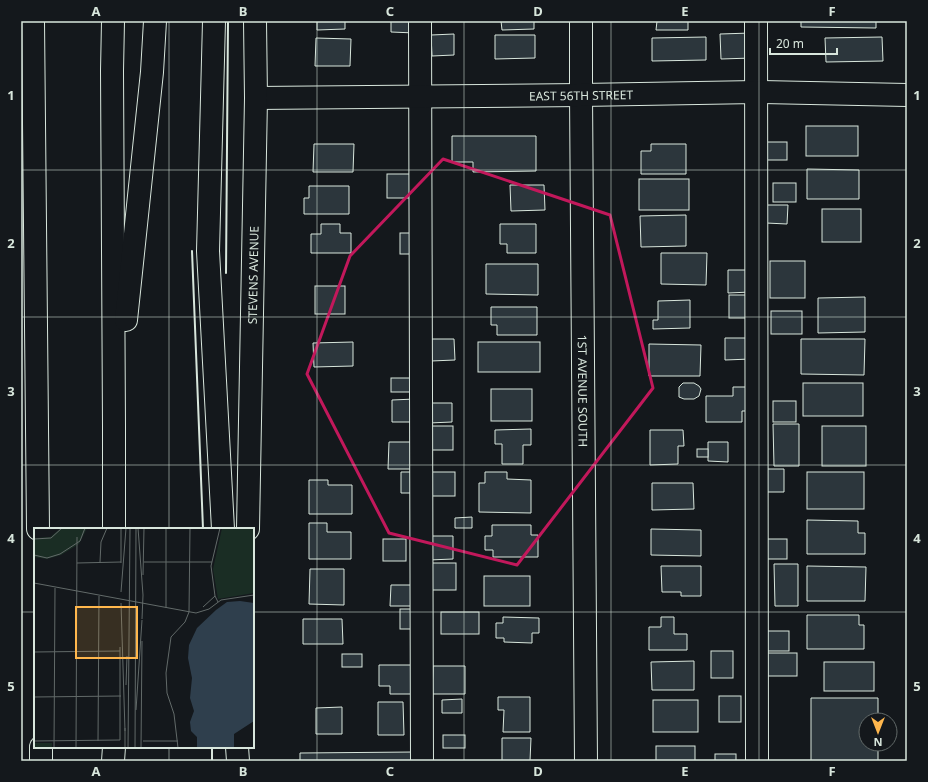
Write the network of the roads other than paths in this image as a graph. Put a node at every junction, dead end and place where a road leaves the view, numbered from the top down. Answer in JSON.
{"nodes":[{"id":1,"x":33,"y":21,"type":"edge"},
{"id":2,"x":113,"y":21,"type":"edge"},
{"id":3,"x":155,"y":21,"type":"edge"},
{"id":4,"x":214,"y":21,"type":"edge"},
{"id":5,"x":255,"y":21,"type":"edge"},
{"id":6,"x":420,"y":21,"type":"edge"},
{"id":7,"x":581,"y":21,"type":"edge"},
{"id":8,"x":756,"y":21,"type":"edge"},
{"id":9,"x":756,"y":92,"type":"junction"},
{"id":10,"x":581,"y":95,"type":"junction"},
{"id":11,"x":907,"y":95,"type":"edge"},
{"id":12,"x":420,"y":97,"type":"junction"},
{"id":13,"x":256,"y":98,"type":"junction"},
{"id":14,"x":114,"y":426,"type":"junction"},
{"id":15,"x":38,"y":528,"type":"edge"},
{"id":16,"x":114,"y":528,"type":"edge"},
{"id":17,"x":223,"y":528,"type":"edge"},
{"id":18,"x":248,"y":528,"type":"edge"},
{"id":19,"x":41,"y":748,"type":"edge"},
{"id":20,"x":114,"y":748,"type":"edge"},
{"id":21,"x":237,"y":748,"type":"edge"},
{"id":22,"x":244,"y":748,"type":"edge"},
{"id":23,"x":41,"y":761,"type":"edge"},
{"id":24,"x":114,"y":761,"type":"edge"},
{"id":25,"x":238,"y":761,"type":"edge"},
{"id":26,"x":244,"y":761,"type":"edge"},
{"id":27,"x":422,"y":761,"type":"edge"},
{"id":28,"x":586,"y":761,"type":"edge"},
{"id":29,"x":757,"y":761,"type":"edge"}],
"edges":[{"from":1,"to":15,"type":"main road"},
{"from":2,"to":14,"type":"main road"},
{"from":3,"to":14,"type":"main road"},
{"from":4,"to":17,"type":"main road"},
{"from":5,"to":13,"type":"main road","name":"STEVENS AVENUE"},
{"from":6,"to":12,"type":"main road"},
{"from":7,"to":10,"type":"main road","name":"1ST AVENUE SOUTH"},
{"from":8,"to":9,"type":"main road"},
{"from":9,"to":10,"type":"main road","name":"EAST 56TH STREET"},
{"from":9,"to":11,"type":"main road","name":"EAST 56TH STREET"},
{"from":9,"to":29,"type":"main road"},
{"from":10,"to":12,"type":"main road","name":"EAST 56TH STREET"},
{"from":10,"to":28,"type":"main road","name":"1ST AVENUE SOUTH"},
{"from":12,"to":13,"type":"main road","name":"EAST 56TH STREET"},
{"from":12,"to":27,"type":"main road"},
{"from":13,"to":18,"type":"main road","name":"STEVENS AVENUE"},
{"from":14,"to":16,"type":"main road"},
{"from":19,"to":23,"type":"main road"},
{"from":20,"to":24,"type":"main road"},
{"from":21,"to":25,"type":"main road"},
{"from":22,"to":26,"type":"main road"}]}
